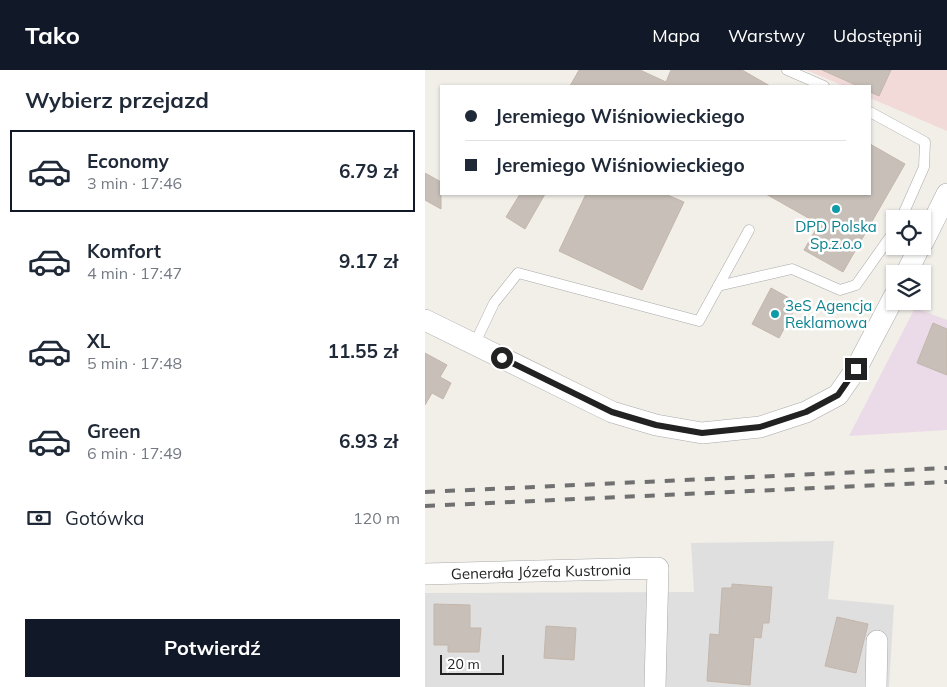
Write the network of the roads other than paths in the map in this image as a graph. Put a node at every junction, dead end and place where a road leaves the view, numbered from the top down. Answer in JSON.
{"nodes":[{"id":1,"x":787,"y":70,"type":"edge"},
{"id":2,"x":821,"y":85,"type":"edge"},
{"id":3,"x":871,"y":113,"type":"edge"},
{"id":4,"x":947,"y":194,"type":"edge"},
{"id":5,"x":905,"y":210,"type":"edge"},
{"id":6,"x":931,"y":224,"type":"edge"},
{"id":7,"x":749,"y":230,"type":"dead end"},
{"id":8,"x":886,"y":243,"type":"edge"},
{"id":9,"x":718,"y":286,"type":"junction"},
{"id":10,"x":887,"y":310,"type":"edge"},
{"id":11,"x":425,"y":320,"type":"edge"},
{"id":12,"x":475,"y":343,"type":"junction"},
{"id":13,"x":425,"y":574,"type":"edge"},
{"id":14,"x":877,"y":641,"type":"dead end"},
{"id":15,"x":655,"y":687,"type":"edge"},
{"id":16,"x":876,"y":687,"type":"edge"}],
"edges":[{"from":1,"to":2,"type":"lane"},
{"from":3,"to":5,"type":"lane"},
{"from":4,"to":6,"type":"street"},
{"from":7,"to":9,"type":"lane"},
{"from":8,"to":9,"type":"lane"},
{"from":9,"to":12,"type":"lane"},
{"from":10,"to":12,"type":"street"},
{"from":11,"to":12,"type":"street"},
{"from":13,"to":15,"type":"street","name":"Generała Józefa Kustronia"},
{"from":14,"to":16,"type":"street"}]}
